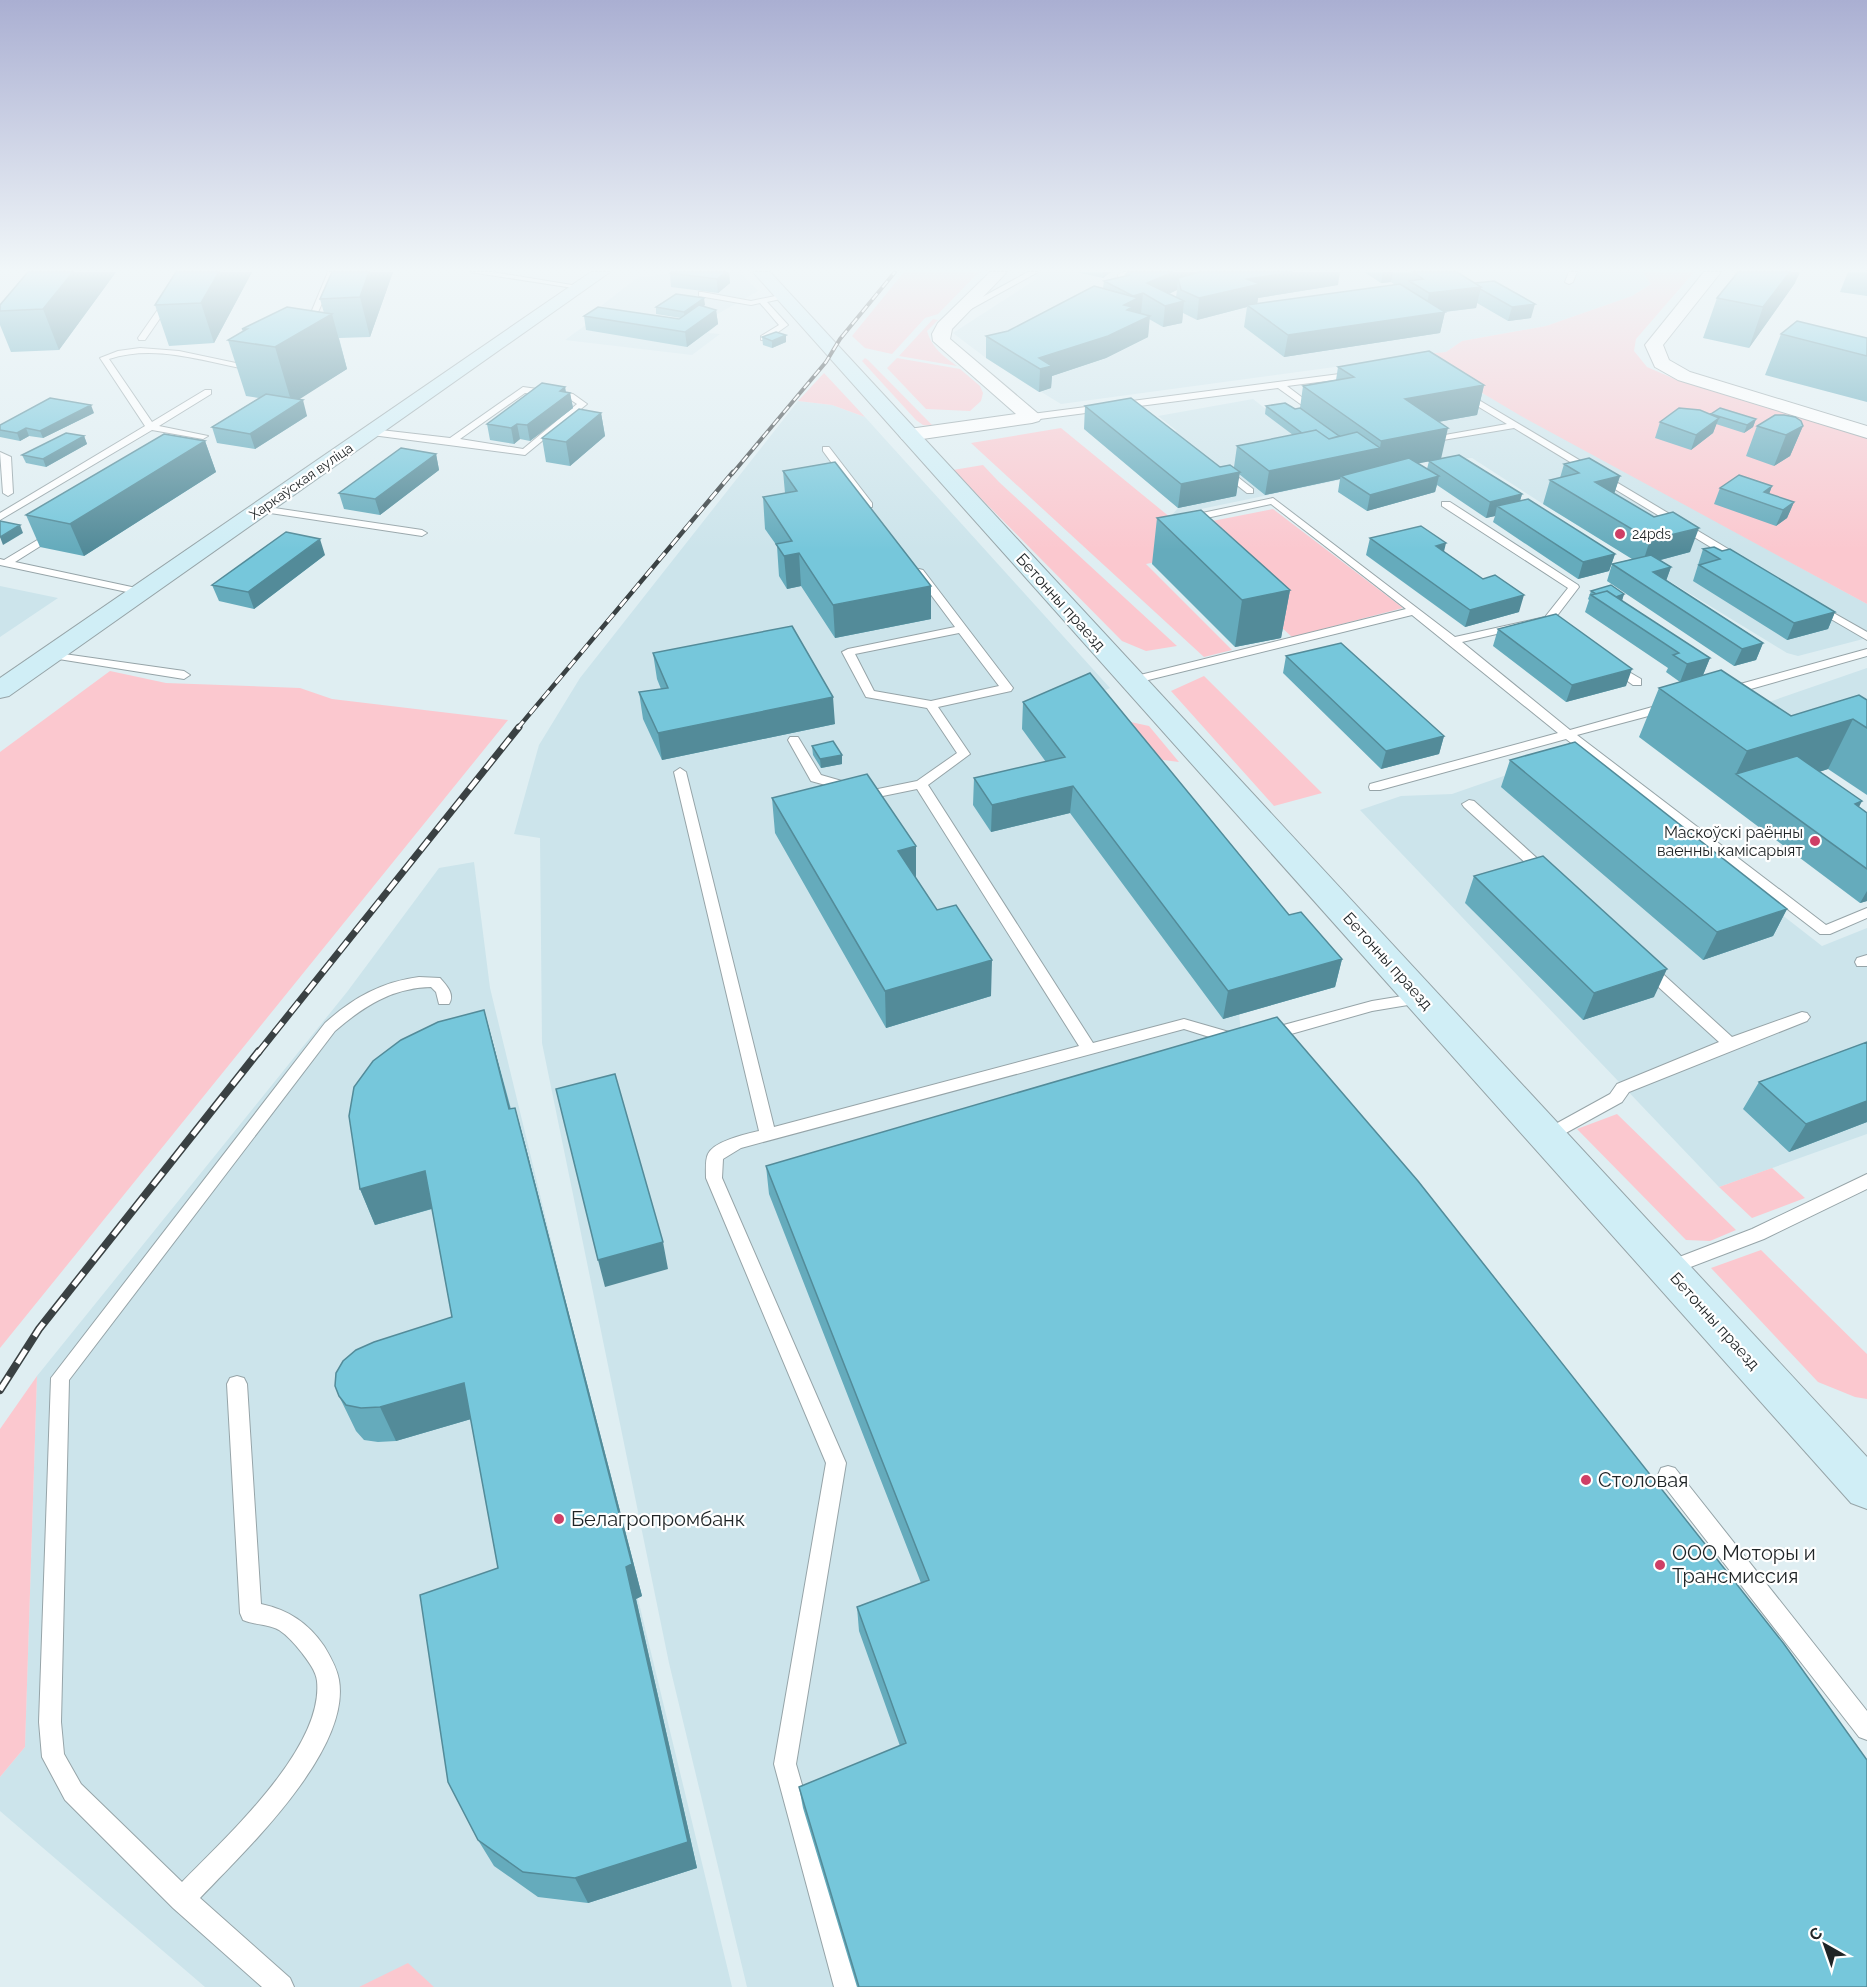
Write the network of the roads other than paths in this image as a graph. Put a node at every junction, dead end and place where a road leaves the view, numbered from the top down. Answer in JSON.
{"nodes":[{"id":1,"x":109,"y":365,"type":"edge"},
{"id":2,"x":234,"y":365,"type":"edge"},
{"id":3,"x":469,"y":365,"type":"edge"},
{"id":4,"x":841,"y":365,"type":"edge"},
{"id":5,"x":970,"y":365,"type":"edge"},
{"id":6,"x":1664,"y":365,"type":"edge"},
{"id":7,"x":271,"y":371,"type":"edge"},
{"id":8,"x":1364,"y":374,"type":"edge"},
{"id":9,"x":1281,"y":386,"type":"junction"},
{"id":10,"x":1450,"y":386,"type":"edge"},
{"id":11,"x":208,"y":392,"type":"dead end"},
{"id":12,"x":1133,"y":403,"type":"junction"},
{"id":13,"x":1313,"y":410,"type":"edge"},
{"id":14,"x":1142,"y":411,"type":"edge"},
{"id":15,"x":1032,"y":417,"type":"junction"},
{"id":16,"x":1515,"y":425,"type":"junction"},
{"id":17,"x":151,"y":427,"type":"junction"},
{"id":18,"x":372,"y":432,"type":"junction"},
{"id":19,"x":1867,"y":432,"type":"edge"},
{"id":20,"x":909,"y":435,"type":"junction"},
{"id":21,"x":203,"y":436,"type":"dead end"},
{"id":22,"x":453,"y":440,"type":"junction"},
{"id":23,"x":1428,"y":441,"type":"edge"},
{"id":24,"x":826,"y":449,"type":"dead end"},
{"id":25,"x":0,"y":455,"type":"edge"},
{"id":26,"x":1211,"y":461,"type":"edge"},
{"id":27,"x":1250,"y":491,"type":"dead end"},
{"id":28,"x":4,"y":492,"type":"edge"},
{"id":29,"x":32,"y":498,"type":"junction"},
{"id":30,"x":1446,"y":504,"type":"dead end"},
{"id":31,"x":261,"y":509,"type":"junction"},
{"id":32,"x":876,"y":515,"type":"edge"},
{"id":33,"x":0,"y":517,"type":"edge"},
{"id":34,"x":1185,"y":520,"type":"edge"},
{"id":35,"x":64,"y":527,"type":"edge"},
{"id":36,"x":422,"y":533,"type":"dead end"},
{"id":37,"x":3,"y":563,"type":"edge"},
{"id":38,"x":912,"y":563,"type":"edge"},
{"id":39,"x":1746,"y":564,"type":"edge"},
{"id":40,"x":141,"y":592,"type":"junction"},
{"id":41,"x":1807,"y":600,"type":"edge"},
{"id":42,"x":1413,"y":611,"type":"junction"},
{"id":43,"x":962,"y":629,"type":"junction"},
{"id":44,"x":1867,"y":636,"type":"edge"},
{"id":45,"x":1453,"y":641,"type":"junction"},
{"id":46,"x":1867,"y":652,"type":"edge"},
{"id":47,"x":50,"y":655,"type":"junction"},
{"id":48,"x":1602,"y":657,"type":"edge"},
{"id":49,"x":184,"y":675,"type":"dead end"},
{"id":50,"x":1132,"y":680,"type":"junction"},
{"id":51,"x":1637,"y":682,"type":"dead end"},
{"id":52,"x":0,"y":690,"type":"edge"},
{"id":53,"x":1708,"y":696,"type":"edge"},
{"id":54,"x":931,"y":705,"type":"junction"},
{"id":55,"x":1675,"y":705,"type":"dead end"},
{"id":56,"x":1566,"y":733,"type":"junction"},
{"id":57,"x":794,"y":740,"type":"dead end"},
{"id":58,"x":680,"y":772,"type":"dead end"},
{"id":59,"x":921,"y":784,"type":"junction"},
{"id":60,"x":1375,"y":787,"type":"dead end"},
{"id":61,"x":1469,"y":804,"type":"dead end"},
{"id":62,"x":1556,"y":884,"type":"edge"},
{"id":63,"x":1867,"y":913,"type":"edge"},
{"id":64,"x":1635,"y":956,"type":"edge"},
{"id":65,"x":1421,"y":998,"type":"junction"},
{"id":66,"x":444,"y":1000,"type":"dead end"},
{"id":67,"x":1802,"y":1017,"type":"dead end"},
{"id":68,"x":1730,"y":1044,"type":"junction"},
{"id":69,"x":1089,"y":1049,"type":"junction"},
{"id":70,"x":768,"y":1134,"type":"junction"},
{"id":71,"x":1547,"y":1136,"type":"junction"},
{"id":72,"x":1867,"y":1182,"type":"edge"},
{"id":73,"x":1668,"y":1269,"type":"junction"},
{"id":74,"x":237,"y":1384,"type":"dead end"},
{"id":75,"x":1668,"y":1475,"type":"dead end"},
{"id":76,"x":1867,"y":1488,"type":"edge"},
{"id":77,"x":1867,"y":1729,"type":"edge"},
{"id":78,"x":182,"y":1899,"type":"junction"},
{"id":79,"x":281,"y":1987,"type":"edge"},
{"id":80,"x":847,"y":1987,"type":"edge"}],
"edges":[{"from":1,"to":17,"type":"lane"},
{"from":2,"to":7,"type":"lane"},
{"from":3,"to":18,"type":"street","name":"Харкаўская вуліца"},
{"from":4,"to":20,"type":"street","name":"Бетонны праезд"},
{"from":5,"to":15,"type":"street"},
{"from":6,"to":19,"type":"street"},
{"from":8,"to":9,"type":"lane"},
{"from":9,"to":12,"type":"lane"},
{"from":9,"to":13,"type":"lane"},
{"from":10,"to":16,"type":"lane"},
{"from":11,"to":17,"type":"lane"},
{"from":12,"to":14,"type":"lane"},
{"from":12,"to":15,"type":"lane"},
{"from":15,"to":20,"type":"street"},
{"from":16,"to":23,"type":"lane"},
{"from":16,"to":39,"type":"lane"},
{"from":17,"to":21,"type":"lane"},
{"from":17,"to":29,"type":"lane"},
{"from":18,"to":22,"type":"lane"},
{"from":18,"to":31,"type":"street","name":"Харкаўская вуліца"},
{"from":20,"to":50,"type":"street","name":"Бетонны праезд"},
{"from":22,"to":22,"type":"lane"},
{"from":24,"to":32,"type":"lane"},
{"from":25,"to":28,"type":"lane"},
{"from":26,"to":27,"type":"lane"},
{"from":28,"to":29,"type":"lane"},
{"from":29,"to":33,"type":"lane"},
{"from":30,"to":45,"type":"lane"},
{"from":31,"to":36,"type":"lane"},
{"from":31,"to":40,"type":"street","name":"Харкаўская вуліца"},
{"from":34,"to":42,"type":"lane"},
{"from":35,"to":37,"type":"lane"},
{"from":37,"to":40,"type":"lane"},
{"from":38,"to":43,"type":"lane"},
{"from":40,"to":47,"type":"street","name":"Харкаўская вуліца"},
{"from":41,"to":44,"type":"lane"},
{"from":42,"to":45,"type":"lane"},
{"from":42,"to":50,"type":"lane"},
{"from":43,"to":54,"type":"lane"},
{"from":43,"to":54,"type":"lane"},
{"from":45,"to":56,"type":"lane"},
{"from":46,"to":53,"type":"lane"},
{"from":47,"to":49,"type":"lane"},
{"from":47,"to":52,"type":"street","name":"Харкаўская вуліца"},
{"from":48,"to":51,"type":"lane"},
{"from":50,"to":65,"type":"street","name":"Бетонны праезд"},
{"from":54,"to":59,"type":"lane"},
{"from":55,"to":56,"type":"lane"},
{"from":56,"to":60,"type":"lane"},
{"from":56,"to":63,"type":"lane"},
{"from":57,"to":59,"type":"lane"},
{"from":58,"to":70,"type":"lane"},
{"from":59,"to":69,"type":"lane"},
{"from":61,"to":62,"type":"lane"},
{"from":64,"to":68,"type":"lane"},
{"from":65,"to":69,"type":"lane"},
{"from":65,"to":71,"type":"street","name":"Бетонны праезд"},
{"from":66,"to":78,"type":"lane"},
{"from":67,"to":68,"type":"lane"},
{"from":68,"to":71,"type":"lane"},
{"from":69,"to":70,"type":"lane"},
{"from":70,"to":80,"type":"lane"},
{"from":71,"to":73,"type":"street","name":"Бетонны праезд"},
{"from":72,"to":73,"type":"lane"},
{"from":73,"to":76,"type":"street","name":"Бетонны праезд"},
{"from":74,"to":78,"type":"lane"},
{"from":75,"to":77,"type":"lane"},
{"from":78,"to":79,"type":"lane"}]}
